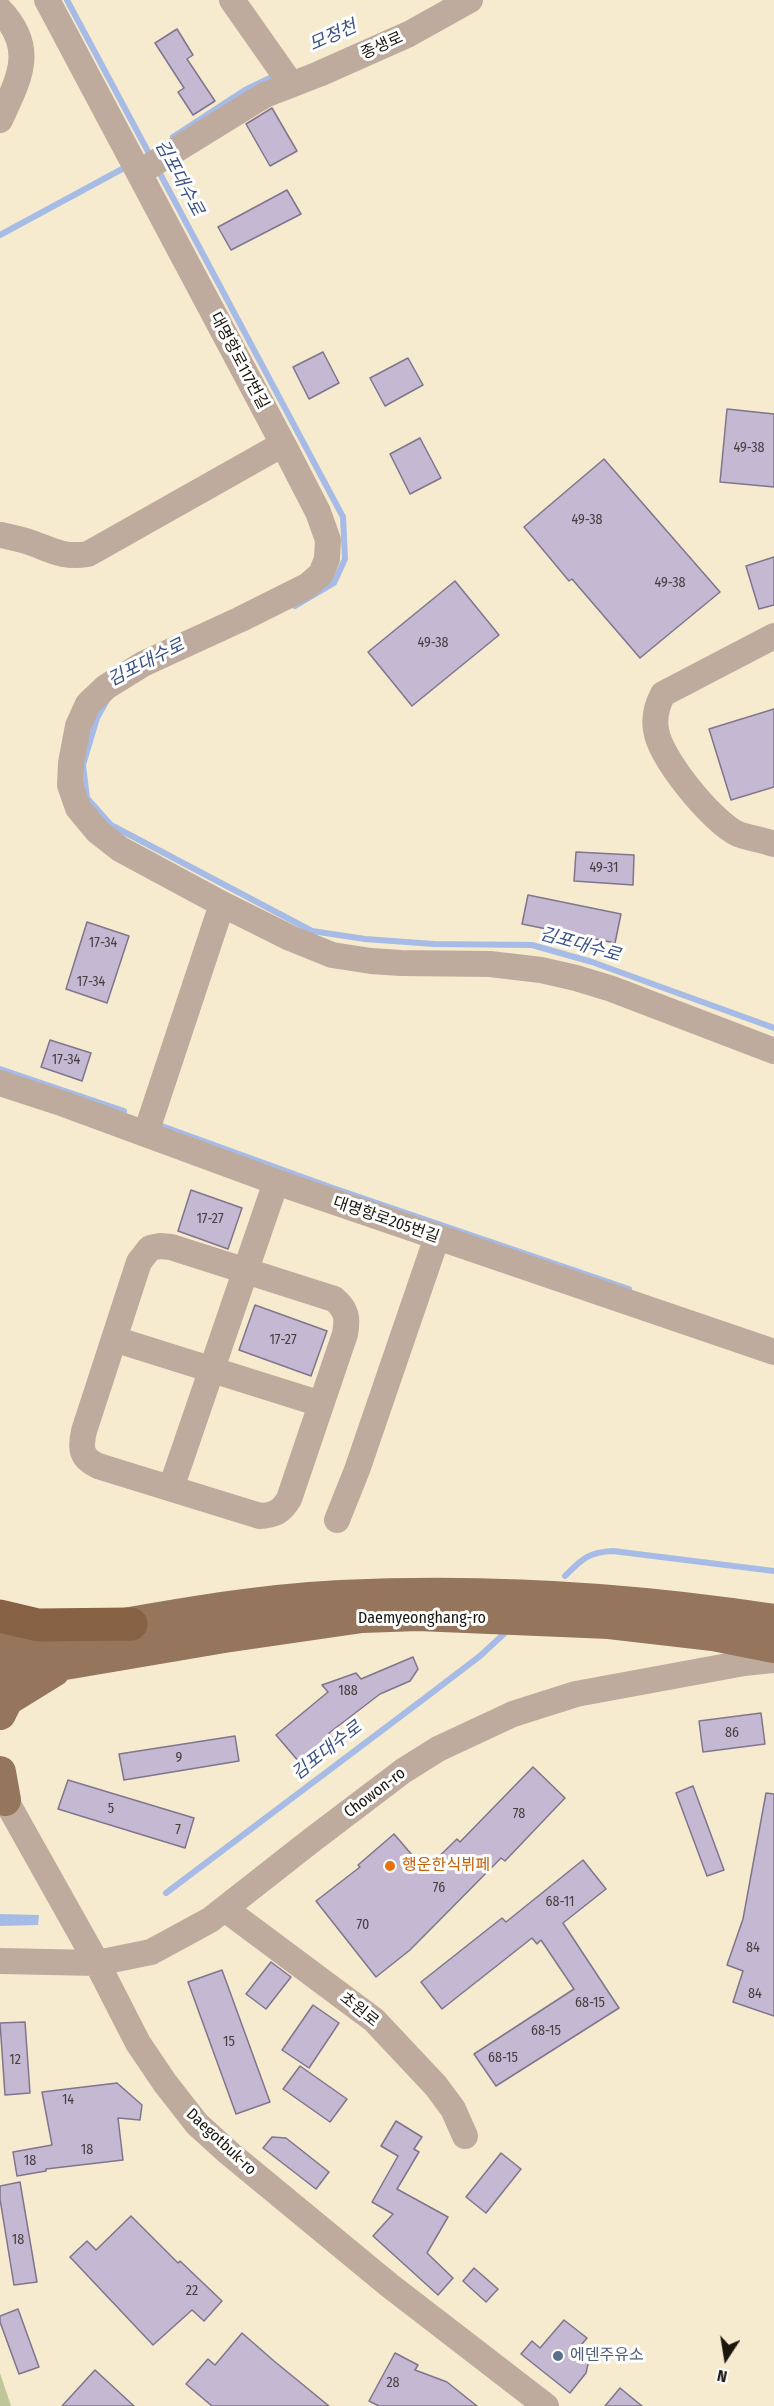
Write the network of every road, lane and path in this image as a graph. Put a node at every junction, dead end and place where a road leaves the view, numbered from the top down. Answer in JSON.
{"nodes":[{"id":1,"x":47,"y":0,"type":"edge"},
{"id":2,"x":232,"y":0,"type":"edge"},
{"id":3,"x":470,"y":0,"type":"edge"},
{"id":4,"x":0,"y":10,"type":"edge"},
{"id":5,"x":291,"y":84,"type":"junction"},
{"id":6,"x":0,"y":120,"type":"edge"},
{"id":7,"x":140,"y":172,"type":"junction"},
{"id":8,"x":283,"y":444,"type":"junction"},
{"id":9,"x":1,"y":535,"type":"edge"},
{"id":10,"x":774,"y":636,"type":"edge"},
{"id":11,"x":774,"y":844,"type":"edge"},
{"id":12,"x":222,"y":904,"type":"junction"},
{"id":13,"x":774,"y":1051,"type":"edge"},
{"id":14,"x":0,"y":1083,"type":"edge"},
{"id":15,"x":146,"y":1133,"type":"junction"},
{"id":16,"x":276,"y":1182,"type":"junction"},
{"id":17,"x":438,"y":1237,"type":"junction"},
{"id":18,"x":244,"y":1271,"type":"junction"},
{"id":19,"x":114,"y":1339,"type":"junction"},
{"id":20,"x":774,"y":1353,"type":"edge"},
{"id":21,"x":211,"y":1370,"type":"junction"},
{"id":22,"x":321,"y":1404,"type":"junction"},
{"id":23,"x":171,"y":1488,"type":"junction"},
{"id":24,"x":337,"y":1520,"type":"dead end"},
{"id":25,"x":0,"y":1616,"type":"edge"},
{"id":26,"x":774,"y":1620,"type":"edge"},
{"id":27,"x":131,"y":1624,"type":"junction"},
{"id":28,"x":713,"y":1635,"type":"junction"},
{"id":29,"x":0,"y":1646,"type":"edge"},
{"id":30,"x":774,"y":1647,"type":"edge"},
{"id":31,"x":774,"y":1660,"type":"edge"},
{"id":32,"x":67,"y":1664,"type":"junction"},
{"id":33,"x":700,"y":1671,"type":"junction"},
{"id":34,"x":0,"y":1675,"type":"edge"},
{"id":35,"x":0,"y":1714,"type":"edge"},
{"id":36,"x":1,"y":1789,"type":"edge"},
{"id":37,"x":225,"y":1909,"type":"junction"},
{"id":38,"x":0,"y":1961,"type":"edge"},
{"id":39,"x":97,"y":1962,"type":"junction"},
{"id":40,"x":465,"y":2136,"type":"dead end"},
{"id":41,"x":546,"y":2406,"type":"edge"}],
"edges":[{"from":1,"to":7,"type":"street","name":"대명항로117번길"},
{"from":2,"to":5,"type":"street"},
{"from":3,"to":5,"type":"street","name":"종생로"},
{"from":4,"to":6,"type":"street"},
{"from":5,"to":7,"type":"street","name":"종생로"},
{"from":7,"to":8,"type":"street","name":"대명항로117번길"},
{"from":8,"to":9,"type":"street"},
{"from":8,"to":12,"type":"street","name":"대명항로117번길"},
{"from":10,"to":11,"type":"street"},
{"from":12,"to":13,"type":"street"},
{"from":12,"to":15,"type":"street"},
{"from":14,"to":15,"type":"street","name":"대명항로205번길"},
{"from":15,"to":16,"type":"street","name":"대명항로205번길"},
{"from":16,"to":17,"type":"street","name":"대명항로205번길"},
{"from":16,"to":18,"type":"street"},
{"from":17,"to":20,"type":"street","name":"대명항로205번길"},
{"from":17,"to":24,"type":"street"},
{"from":18,"to":19,"type":"street"},
{"from":18,"to":21,"type":"street"},
{"from":18,"to":22,"type":"street"},
{"from":19,"to":21,"type":"street"},
{"from":19,"to":23,"type":"street"},
{"from":21,"to":22,"type":"street"},
{"from":21,"to":23,"type":"street"},
{"from":22,"to":23,"type":"street"},
{"from":25,"to":27,"type":"highway"},
{"from":26,"to":27,"type":"main road","name":"Daemyeonghang-ro"},
{"from":27,"to":29,"type":"main road","name":"Daemyeonghang-ro"},
{"from":28,"to":30,"type":"main road","name":"Daemyeonghang-ro"},
{"from":28,"to":32,"type":"main road","name":"Daemyeonghang-ro"},
{"from":28,"to":33,"type":"street"},
{"from":31,"to":33,"type":"street","name":"Chowon-ro"},
{"from":32,"to":34,"type":"main road","name":"Daemyeonghang-ro"},
{"from":32,"to":35,"type":"main road"},
{"from":33,"to":37,"type":"street","name":"Chowon-ro"},
{"from":36,"to":39,"type":"street","name":"Daegotbuk-ro"},
{"from":37,"to":39,"type":"street","name":"Chowon-ro"},
{"from":37,"to":40,"type":"street","name":"초원로"},
{"from":38,"to":39,"type":"street","name":"Chowon-ro"},
{"from":39,"to":41,"type":"street","name":"Daegotbuk-ro"}]}
